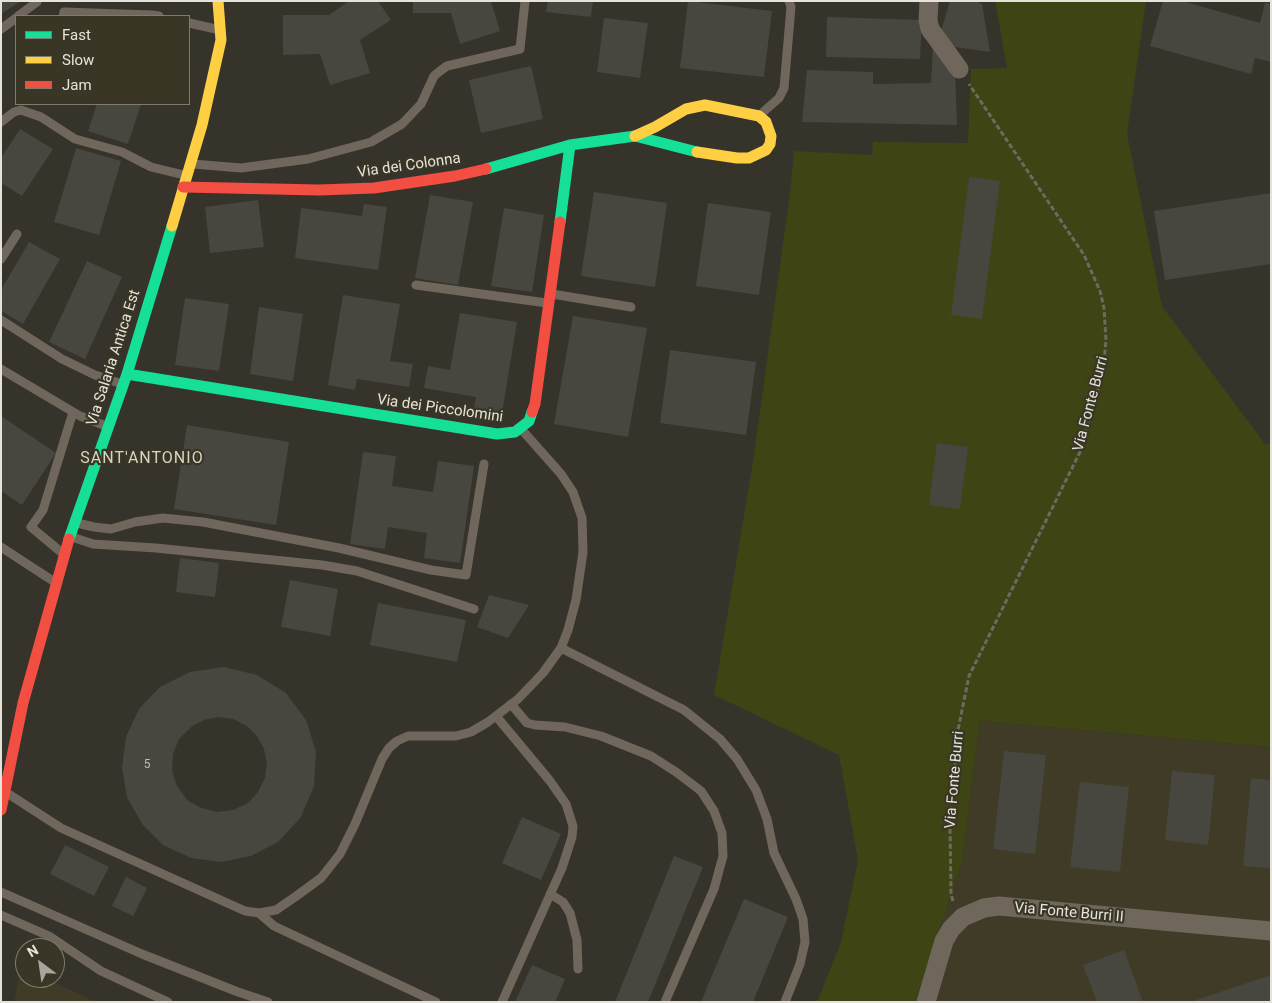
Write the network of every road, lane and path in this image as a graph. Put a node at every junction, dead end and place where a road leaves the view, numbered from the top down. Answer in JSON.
{"nodes":[{"id":1,"x":36,"y":1,"type":"edge"},
{"id":2,"x":218,"y":1,"type":"edge"},
{"id":3,"x":525,"y":1,"type":"edge"},
{"id":4,"x":789,"y":1,"type":"edge"},
{"id":5,"x":929,"y":1,"type":"edge"},
{"id":6,"x":20,"y":15,"type":"edge"},
{"id":7,"x":63,"y":15,"type":"edge"},
{"id":8,"x":152,"y":15,"type":"edge"},
{"id":9,"x":15,"y":18,"type":"edge"},
{"id":10,"x":190,"y":23,"type":"edge"},
{"id":11,"x":1,"y":29,"type":"edge"},
{"id":12,"x":222,"y":30,"type":"junction"},
{"id":13,"x":959,"y":69,"type":"joint"},
{"id":14,"x":759,"y":116,"type":"junction"},
{"id":15,"x":1,"y":122,"type":"edge"},
{"id":16,"x":635,"y":136,"type":"junction"},
{"id":17,"x":570,"y":146,"type":"junction"},
{"id":18,"x":190,"y":164,"type":"junction"},
{"id":19,"x":185,"y":181,"type":"junction"},
{"id":20,"x":17,"y":234,"type":"dead end"},
{"id":21,"x":1,"y":259,"type":"edge"},
{"id":22,"x":416,"y":285,"type":"dead end"},
{"id":23,"x":549,"y":299,"type":"junction"},
{"id":24,"x":631,"y":307,"type":"dead end"},
{"id":25,"x":1,"y":320,"type":"edge"},
{"id":26,"x":1,"y":369,"type":"edge"},
{"id":27,"x":125,"y":380,"type":"junction"},
{"id":28,"x":73,"y":412,"type":"junction"},
{"id":29,"x":108,"y":427,"type":"junction"},
{"id":30,"x":520,"y":429,"type":"junction"},
{"id":31,"x":484,"y":464,"type":"dead end"},
{"id":32,"x":75,"y":522,"type":"junction"},
{"id":33,"x":70,"y":536,"type":"junction"},
{"id":34,"x":1,"y":547,"type":"edge"},
{"id":35,"x":64,"y":553,"type":"junction"},
{"id":36,"x":56,"y":582,"type":"junction"},
{"id":37,"x":474,"y":609,"type":"dead end"},
{"id":38,"x":560,"y":648,"type":"junction"},
{"id":39,"x":511,"y":704,"type":"junction"},
{"id":40,"x":496,"y":716,"type":"junction"},
{"id":41,"x":5,"y":792,"type":"junction"},
{"id":42,"x":1,"y":810,"type":"edge"},
{"id":43,"x":1,"y":892,"type":"edge"},
{"id":44,"x":550,"y":894,"type":"junction"},
{"id":45,"x":259,"y":913,"type":"junction"},
{"id":46,"x":1,"y":915,"type":"edge"},
{"id":47,"x":958,"y":921,"type":"junction"},
{"id":48,"x":1271,"y":931,"type":"edge"},
{"id":49,"x":578,"y":969,"type":"dead end"},
{"id":50,"x":168,"y":1002,"type":"edge"},
{"id":51,"x":268,"y":1002,"type":"edge"},
{"id":52,"x":436,"y":1002,"type":"edge"},
{"id":53,"x":502,"y":1002,"type":"edge"},
{"id":54,"x":665,"y":1002,"type":"edge"},
{"id":55,"x":784,"y":1002,"type":"edge"},
{"id":56,"x":926,"y":1002,"type":"edge"}],
"edges":[{"from":1,"to":6,"type":"lane"},
{"from":2,"to":12,"type":"street","name":"Via Salaria Antica Est"},
{"from":3,"to":18,"type":"lane"},
{"from":4,"to":14,"type":"lane"},
{"from":5,"to":13,"type":"street"},
{"from":7,"to":8,"type":"lane"},
{"from":9,"to":11,"type":"lane"},
{"from":10,"to":12,"type":"lane"},
{"from":12,"to":18,"type":"street","name":"Via Salaria Antica Est"},
{"from":13,"to":47,"type":"path","name":"Via Fonte Burri"},
{"from":14,"to":16,"type":"street","name":"Via dei Colonna"},
{"from":14,"to":16,"type":"street","name":"Via dei Colonna"},
{"from":15,"to":19,"type":"lane"},
{"from":16,"to":17,"type":"street","name":"Via dei Colonna"},
{"from":17,"to":19,"type":"street","name":"Via dei Colonna"},
{"from":17,"to":23,"type":"street","name":"Via dei Piccolomini"},
{"from":18,"to":19,"type":"street","name":"Via Salaria Antica Est"},
{"from":19,"to":27,"type":"street","name":"Via Salaria Antica Est"},
{"from":20,"to":21,"type":"lane"},
{"from":22,"to":23,"type":"lane"},
{"from":23,"to":24,"type":"lane"},
{"from":23,"to":30,"type":"street","name":"Via dei Piccolomini"},
{"from":25,"to":27,"type":"lane"},
{"from":26,"to":28,"type":"lane"},
{"from":27,"to":29,"type":"street","name":"Via Salaria Antica Est"},
{"from":27,"to":30,"type":"street","name":"Via dei Piccolomini"},
{"from":28,"to":29,"type":"lane"},
{"from":28,"to":35,"type":"lane"},
{"from":29,"to":32,"type":"street","name":"Via Salaria Antica Est"},
{"from":30,"to":38,"type":"lane"},
{"from":31,"to":32,"type":"lane"},
{"from":32,"to":33,"type":"street","name":"Via Salaria Antica Est"},
{"from":33,"to":35,"type":"street","name":"Via Salaria Antica Est"},
{"from":33,"to":37,"type":"lane"},
{"from":34,"to":36,"type":"lane"},
{"from":35,"to":36,"type":"street","name":"Via Salaria Antica Est"},
{"from":36,"to":41,"type":"street","name":"Via Salaria Antica Est"},
{"from":38,"to":39,"type":"lane"},
{"from":38,"to":55,"type":"lane"},
{"from":39,"to":40,"type":"lane"},
{"from":39,"to":54,"type":"lane"},
{"from":40,"to":44,"type":"lane"},
{"from":40,"to":45,"type":"lane"},
{"from":41,"to":42,"type":"street","name":"Via Salaria Antica Est"},
{"from":41,"to":45,"type":"lane"},
{"from":43,"to":51,"type":"lane"},
{"from":44,"to":49,"type":"lane"},
{"from":44,"to":53,"type":"lane"},
{"from":45,"to":52,"type":"lane"},
{"from":46,"to":50,"type":"lane"},
{"from":47,"to":48,"type":"street","name":"Via Fonte Burri II"},
{"from":47,"to":56,"type":"street","name":"Via Fonte Burri II"}]}
